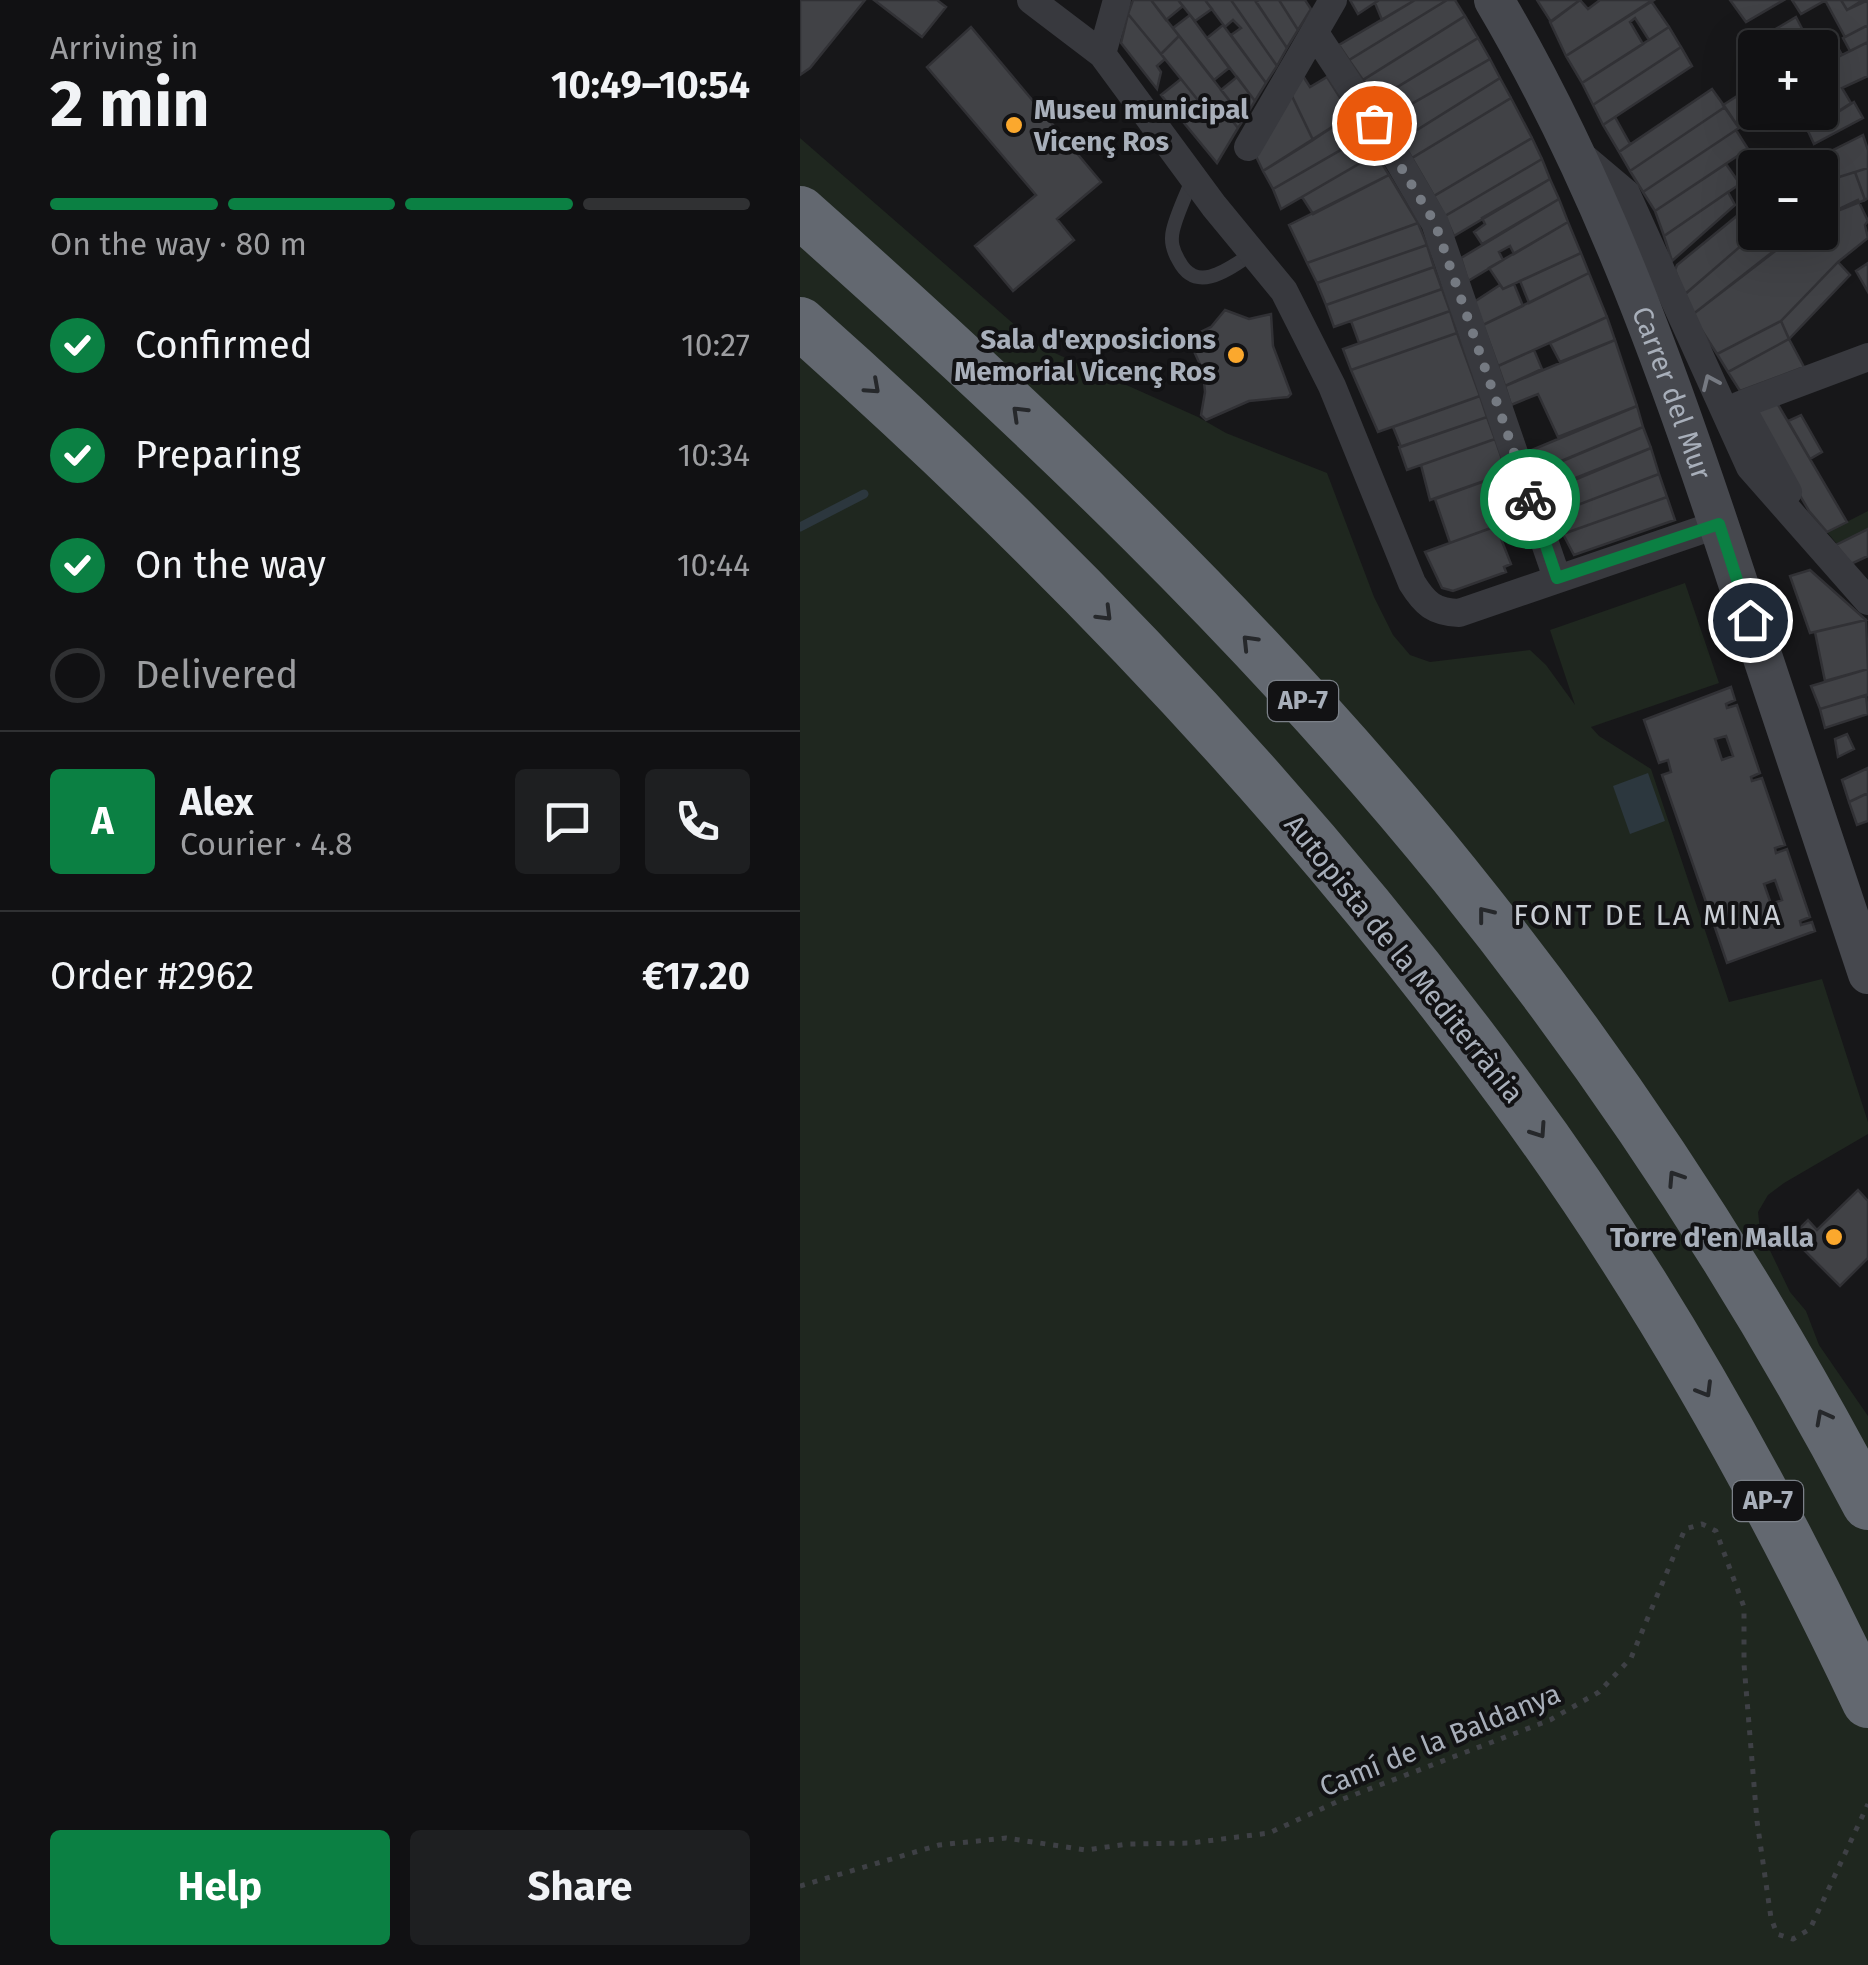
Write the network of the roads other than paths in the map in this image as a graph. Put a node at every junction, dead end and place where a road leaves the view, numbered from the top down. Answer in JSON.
{"nodes":[{"id":1,"x":1031,"y":0,"type":"edge"},
{"id":2,"x":1117,"y":0,"type":"edge"},
{"id":3,"x":1334,"y":0,"type":"edge"},
{"id":4,"x":1494,"y":0,"type":"edge"},
{"id":5,"x":1315,"y":33,"type":"junction"},
{"id":6,"x":1102,"y":54,"type":"junction"},
{"id":7,"x":1248,"y":147,"type":"dead end"},
{"id":8,"x":1576,"y":152,"type":"junction"},
{"id":9,"x":1193,"y":178,"type":"junction"},
{"id":10,"x":800,"y":212,"type":"edge"},
{"id":11,"x":1253,"y":253,"type":"junction"},
{"id":12,"x":800,"y":322,"type":"edge"},
{"id":13,"x":1868,"y":357,"type":"edge"},
{"id":14,"x":1719,"y":524,"type":"junction"},
{"id":15,"x":1816,"y":541,"type":"junction"},
{"id":16,"x":1557,"y":578,"type":"junction"},
{"id":17,"x":1868,"y":601,"type":"edge"},
{"id":18,"x":1868,"y":974,"type":"edge"},
{"id":19,"x":1868,"y":1504,"type":"edge"},
{"id":20,"x":1868,"y":1702,"type":"edge"}],
"edges":[{"from":1,"to":6,"type":"street"},
{"from":2,"to":6,"type":"street"},
{"from":3,"to":5,"type":"street"},
{"from":4,"to":8,"type":"main road","name":"Carrer del Mur"},
{"from":5,"to":7,"type":"street"},
{"from":5,"to":16,"type":"street"},
{"from":6,"to":9,"type":"street"},
{"from":8,"to":14,"type":"main road","name":"Carrer del Mur"},
{"from":15,"to":8,"type":"street","one_way":true},
{"from":9,"to":11,"type":"street"},
{"from":9,"to":11,"type":"lane"},
{"from":19,"to":10,"type":"highway","number":"AP-7","one_way":true},
{"from":11,"to":16,"type":"street"},
{"from":12,"to":20,"type":"highway","name":"Autopista de la Mediterrània","number":"AP-7","one_way":true},
{"from":13,"to":15,"type":"street"},
{"from":14,"to":16,"type":"street"},
{"from":14,"to":18,"type":"main road","name":"Carrer del Mur"},
{"from":15,"to":17,"type":"street"}]}
